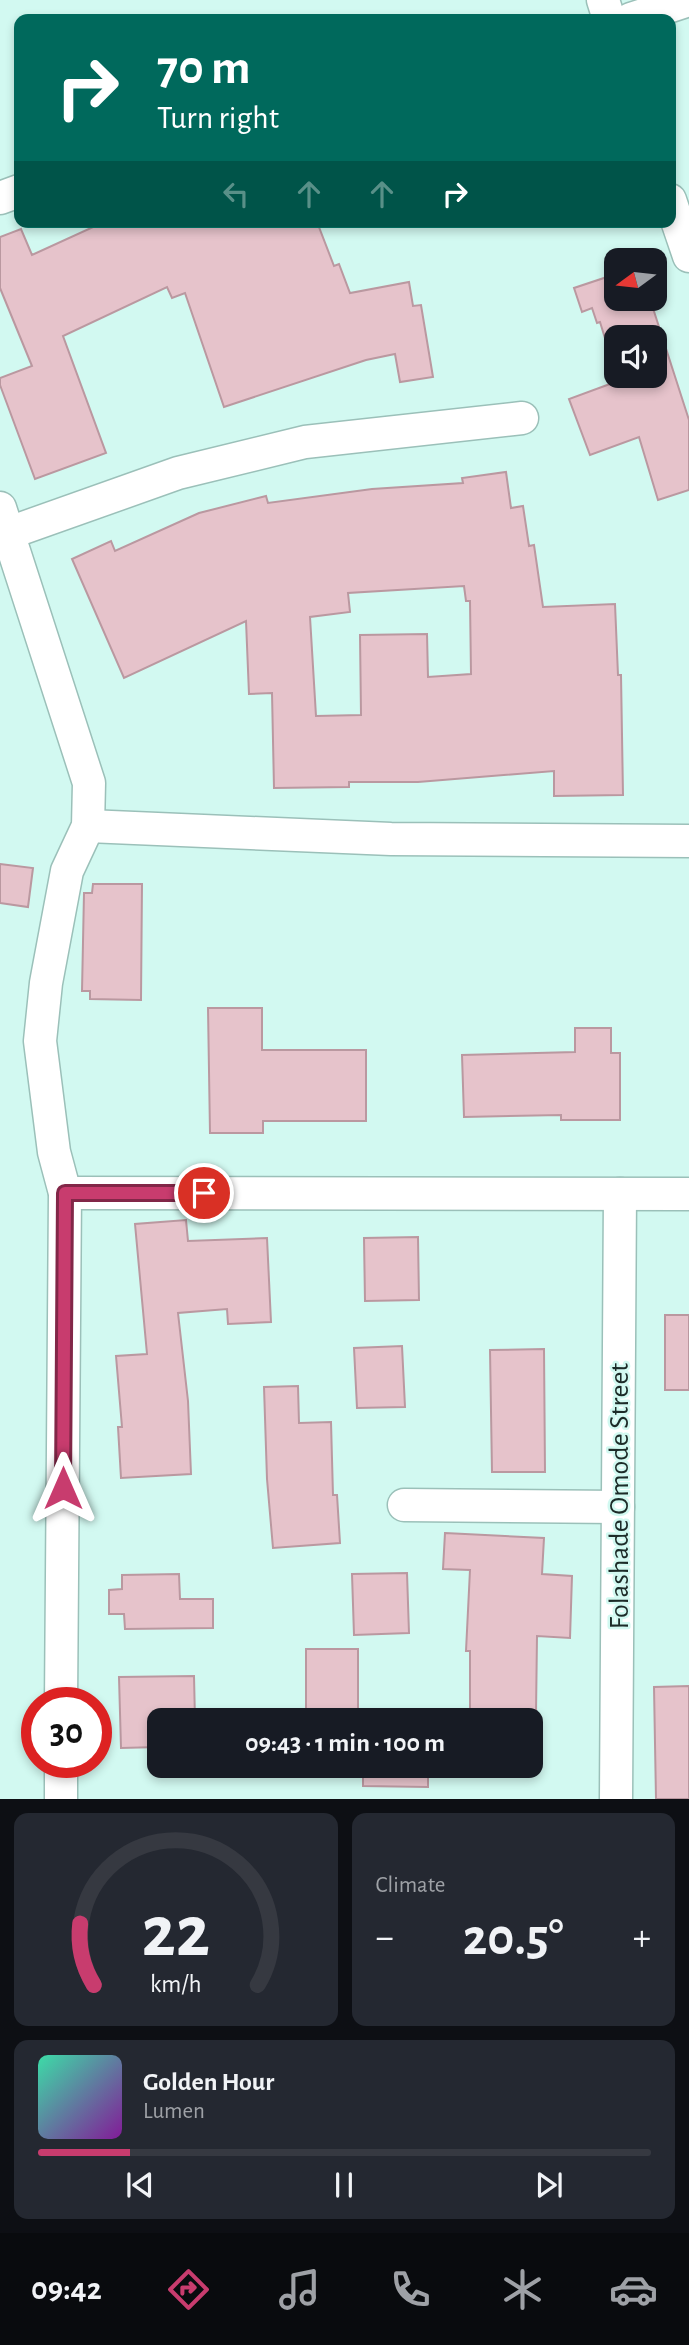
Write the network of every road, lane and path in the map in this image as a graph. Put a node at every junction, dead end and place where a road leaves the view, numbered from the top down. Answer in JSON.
{"nodes":[{"id":1,"x":689,"y":0,"type":"edge"},
{"id":2,"x":646,"y":14,"type":"edge"},
{"id":3,"x":676,"y":218,"type":"edge"},
{"id":4,"x":689,"y":256,"type":"edge"},
{"id":5,"x":522,"y":418,"type":"dead end"},
{"id":6,"x":4,"y":520,"type":"edge"},
{"id":7,"x":88,"y":826,"type":"junction"},
{"id":8,"x":689,"y":841,"type":"edge"},
{"id":9,"x":65,"y":1193,"type":"junction"},
{"id":10,"x":620,"y":1194,"type":"junction"},
{"id":11,"x":689,"y":1194,"type":"edge"},
{"id":12,"x":404,"y":1505,"type":"dead end"},
{"id":13,"x":618,"y":1507,"type":"junction"},
{"id":14,"x":61,"y":1687,"type":"edge"},
{"id":15,"x":61,"y":1778,"type":"edge"},
{"id":16,"x":61,"y":1799,"type":"edge"},
{"id":17,"x":616,"y":1799,"type":"edge"}],
"edges":[{"from":1,"to":2,"type":"street"},
{"from":3,"to":4,"type":"street"},
{"from":5,"to":6,"type":"street"},
{"from":6,"to":7,"type":"street"},
{"from":7,"to":8,"type":"street"},
{"from":7,"to":9,"type":"street"},
{"from":9,"to":10,"type":"street"},
{"from":9,"to":14,"type":"street"},
{"from":10,"to":11,"type":"street"},
{"from":10,"to":13,"type":"street","name":"Folashade Omode Street"},
{"from":12,"to":13,"type":"street"},
{"from":13,"to":17,"type":"street","name":"Folashade Omode Street"},
{"from":15,"to":16,"type":"street"}]}
